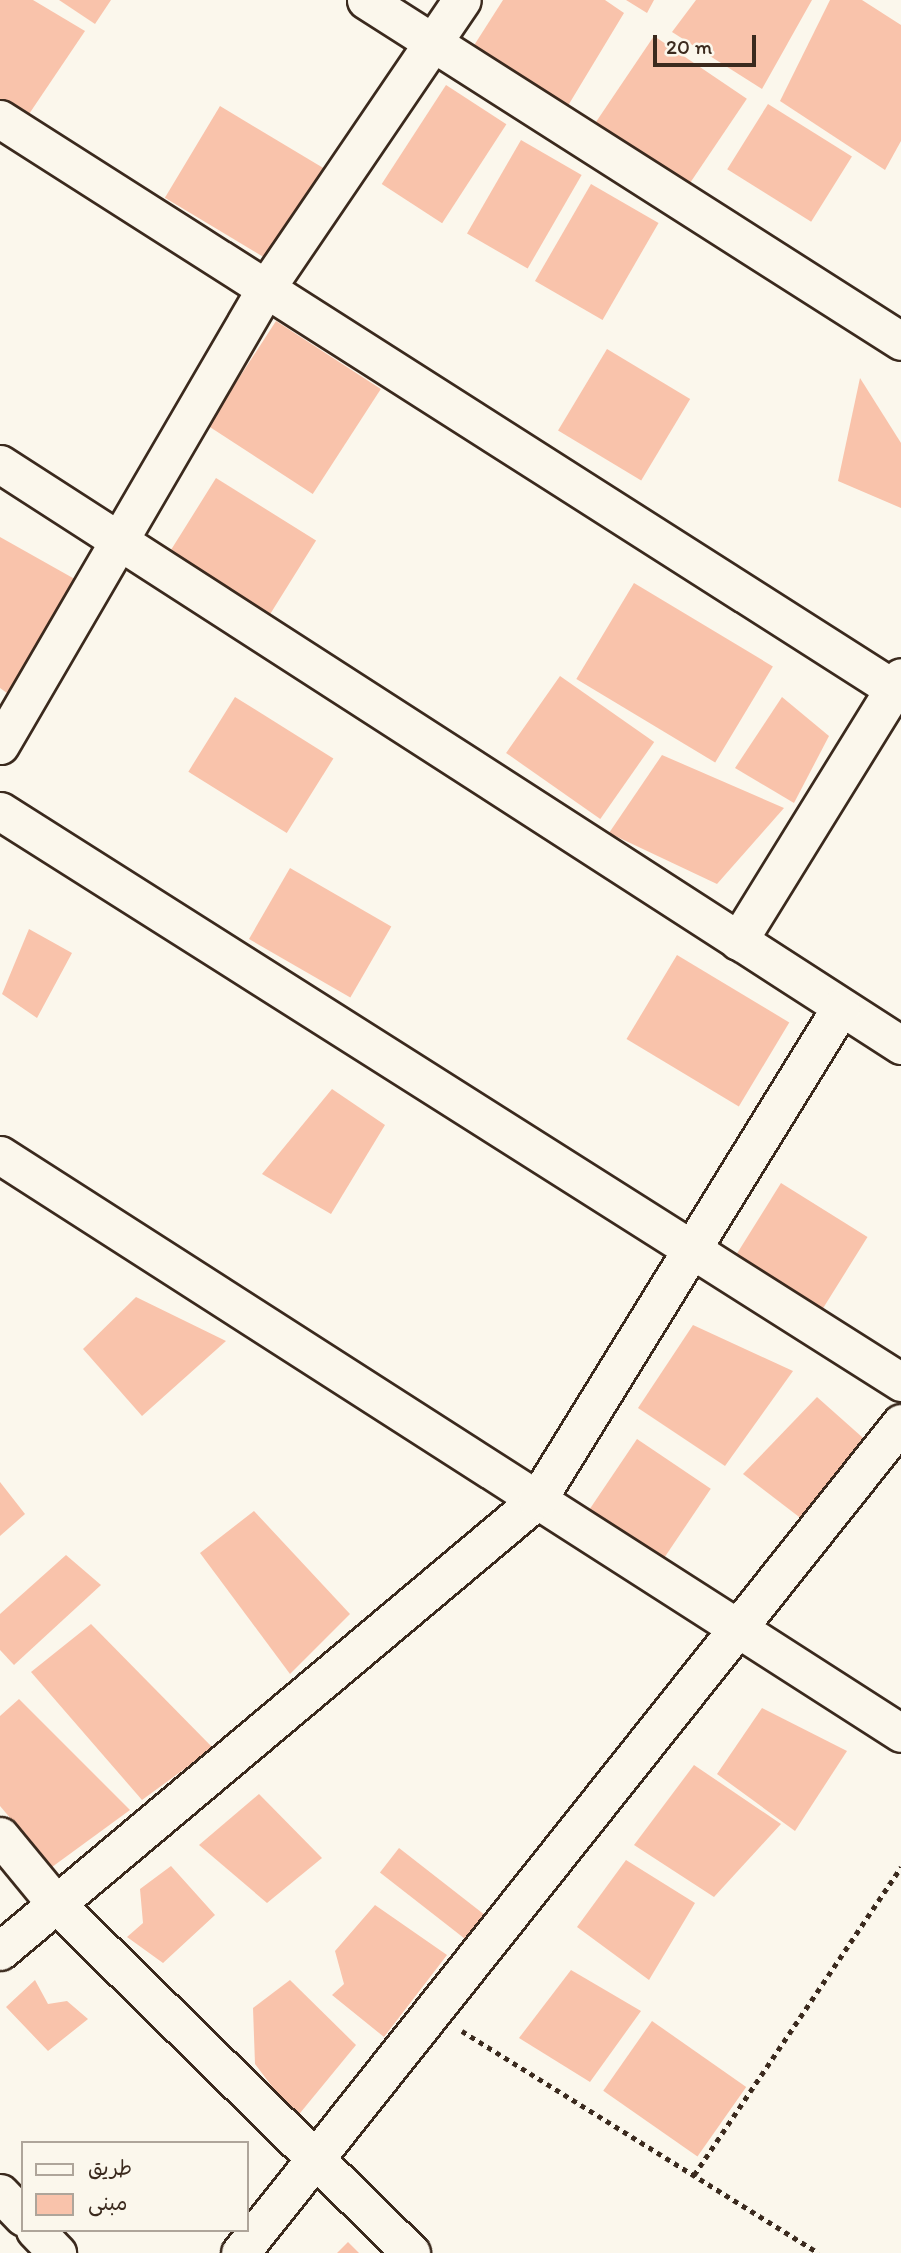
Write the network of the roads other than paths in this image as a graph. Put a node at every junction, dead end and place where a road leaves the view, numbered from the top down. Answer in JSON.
{"nodes":[{"id":1,"x":366,"y":0,"type":"edge"},
{"id":2,"x":461,"y":0,"type":"edge"},
{"id":3,"x":434,"y":43,"type":"junction"},
{"id":4,"x":0,"y":119,"type":"edge"},
{"id":5,"x":266,"y":288,"type":"junction"},
{"id":6,"x":901,"y":341,"type":"edge"},
{"id":7,"x":0,"y":464,"type":"edge"},
{"id":8,"x":120,"y":540,"type":"junction"},
{"id":9,"x":897,"y":683,"type":"edge"},
{"id":10,"x":0,"y":745,"type":"edge"},
{"id":11,"x":0,"y":811,"type":"edge"},
{"id":12,"x":738,"y":941,"type":"junction"},
{"id":13,"x":841,"y":1007,"type":"junction"},
{"id":14,"x":901,"y":1045,"type":"edge"},
{"id":15,"x":0,"y":1155,"type":"edge"},
{"id":16,"x":691,"y":1250,"type":"junction"},
{"id":17,"x":901,"y":1382,"type":"edge"},
{"id":18,"x":901,"y":1423,"type":"edge"},
{"id":19,"x":537,"y":1500,"type":"junction"},
{"id":20,"x":738,"y":1626,"type":"junction"},
{"id":21,"x":901,"y":1733,"type":"edge"},
{"id":22,"x":0,"y":1836,"type":"edge"},
{"id":23,"x":56,"y":1904,"type":"junction"},
{"id":24,"x":0,"y":1951,"type":"edge"},
{"id":25,"x":316,"y":2157,"type":"junction"},
{"id":26,"x":0,"y":2193,"type":"edge"},
{"id":27,"x":21,"y":2215,"type":"edge"},
{"id":28,"x":37,"y":2232,"type":"edge"},
{"id":29,"x":57,"y":2253,"type":"edge"},
{"id":30,"x":240,"y":2253,"type":"edge"},
{"id":31,"x":411,"y":2253,"type":"edge"}],
"edges":[{"from":1,"to":3,"type":"street"},
{"from":2,"to":3,"type":"street"},
{"from":3,"to":5,"type":"street"},
{"from":3,"to":6,"type":"street"},
{"from":4,"to":5,"type":"street"},
{"from":5,"to":8,"type":"street"},
{"from":5,"to":9,"type":"street"},
{"from":7,"to":8,"type":"street"},
{"from":8,"to":10,"type":"street"},
{"from":8,"to":12,"type":"street"},
{"from":9,"to":12,"type":"street"},
{"from":11,"to":16,"type":"street"},
{"from":12,"to":13,"type":"street"},
{"from":13,"to":14,"type":"street"},
{"from":13,"to":16,"type":"street"},
{"from":15,"to":19,"type":"street"},
{"from":16,"to":17,"type":"street"},
{"from":16,"to":19,"type":"street"},
{"from":18,"to":20,"type":"street"},
{"from":19,"to":20,"type":"street"},
{"from":19,"to":23,"type":"street"},
{"from":20,"to":21,"type":"street"},
{"from":20,"to":25,"type":"street"},
{"from":22,"to":23,"type":"street"},
{"from":23,"to":24,"type":"street"},
{"from":23,"to":25,"type":"street"},
{"from":25,"to":30,"type":"street"},
{"from":25,"to":31,"type":"street"},
{"from":26,"to":27,"type":"street"},
{"from":28,"to":29,"type":"street"}]}
